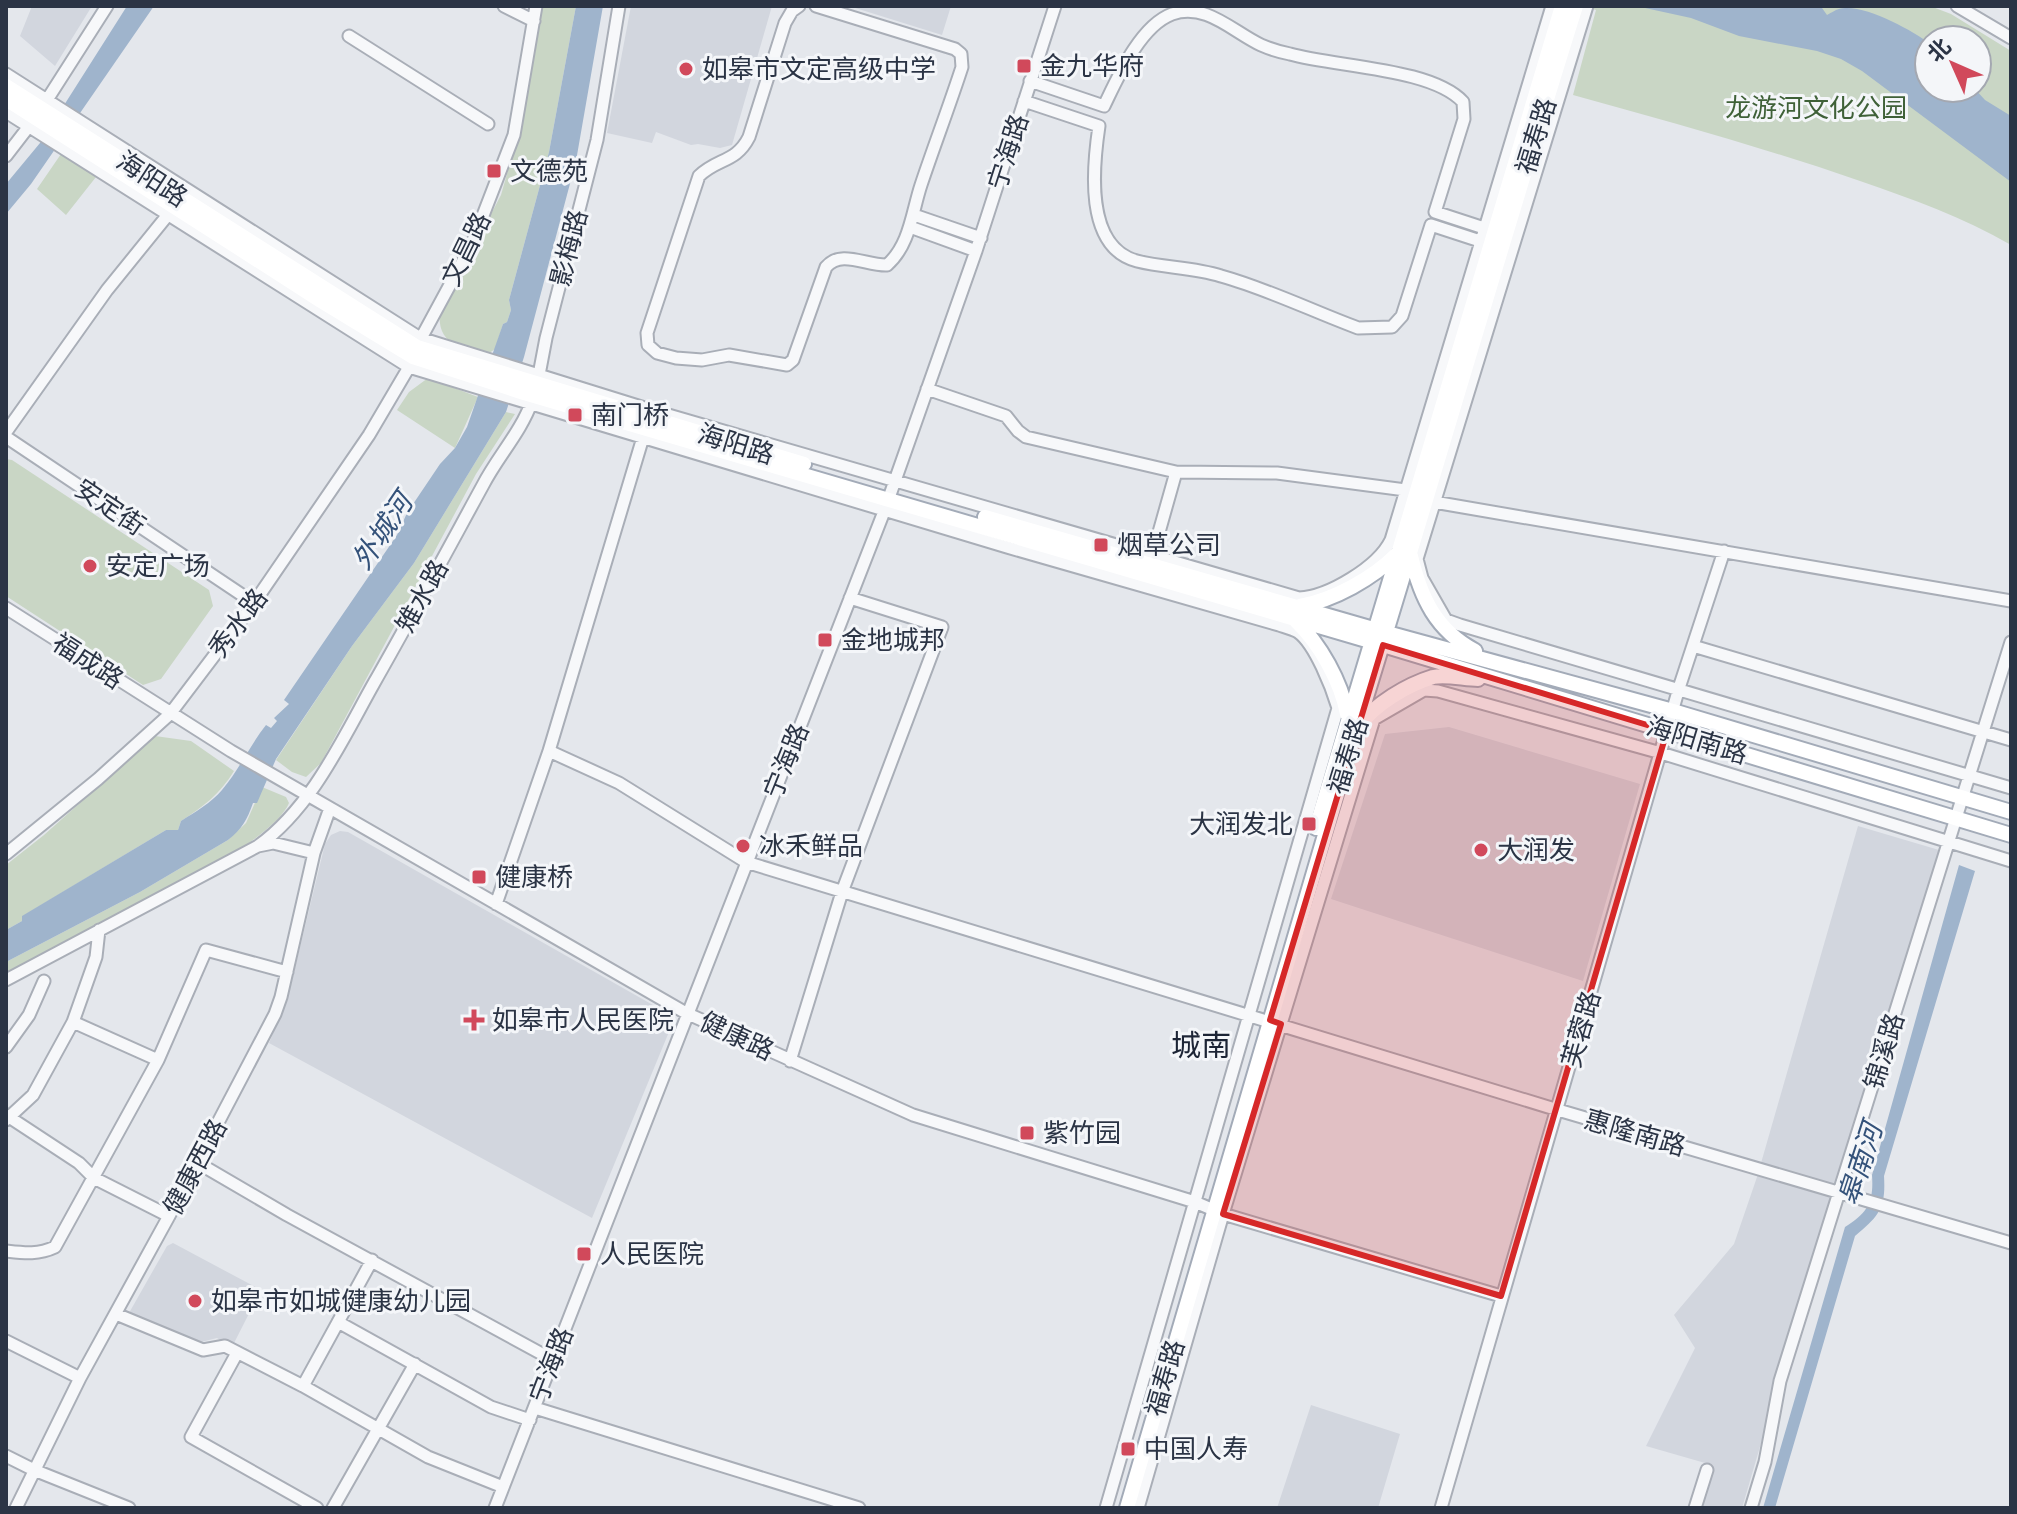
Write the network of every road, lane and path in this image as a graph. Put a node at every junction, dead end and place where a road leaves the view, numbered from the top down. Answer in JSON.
{"nodes":[{"id":1,"x":107,"y":6,"type":"edge"},
{"id":2,"x":504,"y":6,"type":"edge"},
{"id":3,"x":536,"y":6,"type":"edge"},
{"id":4,"x":619,"y":6,"type":"edge"},
{"id":5,"x":799,"y":6,"type":"edge"},
{"id":6,"x":816,"y":6,"type":"edge"},
{"id":7,"x":1055,"y":6,"type":"edge"},
{"id":8,"x":1576,"y":6,"type":"edge"},
{"id":9,"x":1587,"y":6,"type":"edge"},
{"id":10,"x":1957,"y":6,"type":"edge"},
{"id":11,"x":1562,"y":15,"type":"edge"},
{"id":12,"x":534,"y":21,"type":"junction"},
{"id":13,"x":349,"y":36,"type":"dead end"},
{"id":14,"x":2011,"y":38,"type":"edge"},
{"id":15,"x":6,"y":74,"type":"edge"},
{"id":16,"x":1030,"y":81,"type":"junction"},
{"id":17,"x":6,"y":86,"type":"edge"},
{"id":18,"x":6,"y":99,"type":"edge"},
{"id":19,"x":1024,"y":101,"type":"junction"},
{"id":20,"x":1104,"y":106,"type":"junction"},
{"id":21,"x":6,"y":112,"type":"edge"},
{"id":22,"x":44,"y":117,"type":"junction"},
{"id":23,"x":488,"y":124,"type":"dead end"},
{"id":24,"x":1099,"y":126,"type":"junction"},
{"id":25,"x":75,"y":137,"type":"junction"},
{"id":26,"x":6,"y":156,"type":"edge"},
{"id":27,"x":179,"y":204,"type":"junction"},
{"id":28,"x":1435,"y":212,"type":"junction"},
{"id":29,"x":914,"y":215,"type":"junction"},
{"id":30,"x":1431,"y":225,"type":"junction"},
{"id":31,"x":910,"y":227,"type":"junction"},
{"id":32,"x":1484,"y":228,"type":"junction"},
{"id":33,"x":981,"y":238,"type":"junction"},
{"id":34,"x":1480,"y":241,"type":"junction"},
{"id":35,"x":976,"y":251,"type":"junction"},
{"id":36,"x":415,"y":352,"type":"junction"},
{"id":37,"x":477,"y":372,"type":"junction"},
{"id":38,"x":531,"y":389,"type":"junction"},
{"id":39,"x":927,"y":389,"type":"junction"},
{"id":40,"x":647,"y":424,"type":"junction"},
{"id":41,"x":6,"y":434,"type":"edge"},
{"id":42,"x":1176,"y":472,"type":"junction"},
{"id":43,"x":889,"y":495,"type":"junction"},
{"id":44,"x":1421,"y":496,"type":"junction"},
{"id":45,"x":1724,"y":551,"type":"junction"},
{"id":46,"x":1404,"y":554,"type":"junction"},
{"id":47,"x":1152,"y":557,"type":"junction"},
{"id":48,"x":850,"y":598,"type":"junction"},
{"id":49,"x":2011,"y":601,"type":"edge"},
{"id":50,"x":254,"y":603,"type":"junction"},
{"id":51,"x":6,"y":608,"type":"edge"},
{"id":52,"x":1294,"y":612,"type":"junction"},
{"id":53,"x":1379,"y":637,"type":"junction"},
{"id":54,"x":2011,"y":642,"type":"edge"},
{"id":55,"x":1693,"y":646,"type":"junction"},
{"id":56,"x":1502,"y":665,"type":"junction"},
{"id":57,"x":1501,"y":681,"type":"junction"},
{"id":58,"x":1679,"y":688,"type":"junction"},
{"id":59,"x":1673,"y":711,"type":"junction"},
{"id":60,"x":170,"y":714,"type":"junction"},
{"id":61,"x":1351,"y":726,"type":"junction"},
{"id":62,"x":1667,"y":731,"type":"junction"},
{"id":63,"x":1983,"y":732,"type":"junction"},
{"id":64,"x":2011,"y":740,"type":"edge"},
{"id":65,"x":549,"y":751,"type":"junction"},
{"id":66,"x":1661,"y":753,"type":"junction"},
{"id":67,"x":1970,"y":775,"type":"junction"},
{"id":68,"x":2011,"y":788,"type":"edge"},
{"id":69,"x":308,"y":796,"type":"junction"},
{"id":70,"x":1963,"y":798,"type":"junction"},
{"id":71,"x":330,"y":808,"type":"junction"},
{"id":72,"x":2011,"y":812,"type":"edge"},
{"id":73,"x":1956,"y":819,"type":"junction"},
{"id":74,"x":2011,"y":835,"type":"edge"},
{"id":75,"x":1949,"y":843,"type":"junction"},
{"id":76,"x":258,"y":846,"type":"junction"},
{"id":77,"x":314,"y":853,"type":"junction"},
{"id":78,"x":6,"y":854,"type":"edge"},
{"id":79,"x":2011,"y":861,"type":"edge"},
{"id":80,"x":746,"y":862,"type":"junction"},
{"id":81,"x":842,"y":892,"type":"junction"},
{"id":82,"x":496,"y":904,"type":"junction"},
{"id":83,"x":99,"y":930,"type":"junction"},
{"id":84,"x":287,"y":972,"type":"junction"},
{"id":85,"x":6,"y":980,"type":"edge"},
{"id":86,"x":44,"y":981,"type":"dead end"},
{"id":87,"x":686,"y":1013,"type":"junction"},
{"id":88,"x":1266,"y":1019,"type":"junction"},
{"id":89,"x":73,"y":1022,"type":"junction"},
{"id":90,"x":6,"y":1047,"type":"edge"},
{"id":91,"x":158,"y":1060,"type":"junction"},
{"id":92,"x":790,"y":1061,"type":"junction"},
{"id":93,"x":1558,"y":1110,"type":"junction"},
{"id":94,"x":7,"y":1117,"type":"edge"},
{"id":95,"x":198,"y":1163,"type":"junction"},
{"id":96,"x":94,"y":1178,"type":"junction"},
{"id":97,"x":1840,"y":1192,"type":"junction"},
{"id":98,"x":1210,"y":1208,"type":"junction"},
{"id":99,"x":169,"y":1216,"type":"junction"},
{"id":100,"x":2011,"y":1243,"type":"edge"},
{"id":101,"x":6,"y":1251,"type":"edge"},
{"id":102,"x":372,"y":1260,"type":"junction"},
{"id":103,"x":1501,"y":1296,"type":"junction"},
{"id":104,"x":116,"y":1314,"type":"junction"},
{"id":105,"x":338,"y":1322,"type":"junction"},
{"id":106,"x":6,"y":1341,"type":"edge"},
{"id":107,"x":237,"y":1353,"type":"junction"},
{"id":108,"x":553,"y":1360,"type":"junction"},
{"id":109,"x":415,"y":1364,"type":"junction"},
{"id":110,"x":80,"y":1378,"type":"junction"},
{"id":111,"x":303,"y":1386,"type":"junction"},
{"id":112,"x":535,"y":1408,"type":"junction"},
{"id":113,"x":530,"y":1420,"type":"junction"},
{"id":114,"x":377,"y":1429,"type":"junction"},
{"id":115,"x":6,"y":1456,"type":"edge"},
{"id":116,"x":34,"y":1470,"type":"junction"},
{"id":117,"x":1707,"y":1470,"type":"dead end"},
{"id":118,"x":503,"y":1487,"type":"junction"},
{"id":119,"x":16,"y":1508,"type":"edge"},
{"id":120,"x":129,"y":1508,"type":"edge"},
{"id":121,"x":317,"y":1508,"type":"edge"},
{"id":122,"x":333,"y":1508,"type":"edge"},
{"id":123,"x":495,"y":1508,"type":"edge"},
{"id":124,"x":859,"y":1508,"type":"edge"},
{"id":125,"x":1106,"y":1508,"type":"edge"},
{"id":126,"x":1118,"y":1508,"type":"edge"},
{"id":127,"x":1127,"y":1508,"type":"edge"},
{"id":128,"x":1138,"y":1508,"type":"edge"},
{"id":129,"x":1441,"y":1508,"type":"edge"},
{"id":130,"x":1695,"y":1508,"type":"edge"},
{"id":131,"x":1751,"y":1508,"type":"edge"}],
"edges":[{"from":1,"to":22,"type":"street"},
{"from":2,"to":12,"type":"street"},
{"from":3,"to":12,"type":"street","name":"文昌路"},
{"from":4,"to":38,"type":"street","name":"影梅路"},
{"from":5,"to":31,"type":"street"},
{"from":6,"to":29,"type":"street"},
{"from":7,"to":16,"type":"street","name":"宁海路"},
{"from":8,"to":11,"type":"main road","name":"福寿路"},
{"from":9,"to":11,"type":"street"},
{"from":10,"to":14,"type":"street"},
{"from":11,"to":32,"type":"street"},
{"from":11,"to":44,"type":"main road","name":"福寿路"},
{"from":12,"to":36,"type":"street","name":"文昌路"},
{"from":13,"to":23,"type":"street"},
{"from":15,"to":22,"type":"street"},
{"from":16,"to":19,"type":"street","name":"宁海路"},
{"from":16,"to":20,"type":"street"},
{"from":17,"to":22,"type":"main road","name":"海阳路"},
{"from":18,"to":22,"type":"main road","name":"海阳路"},
{"from":19,"to":24,"type":"street"},
{"from":19,"to":33,"type":"street","name":"宁海路"},
{"from":20,"to":24,"type":"street"},
{"from":20,"to":28,"type":"street"},
{"from":21,"to":22,"type":"street"},
{"from":22,"to":25,"type":"main road","name":"海阳路"},
{"from":22,"to":25,"type":"street"},
{"from":22,"to":26,"type":"street"},
{"from":24,"to":30,"type":"street"},
{"from":25,"to":27,"type":"main road","name":"海阳路"},
{"from":25,"to":27,"type":"street"},
{"from":27,"to":36,"type":"main road","name":"海阳路"},
{"from":27,"to":36,"type":"street"},
{"from":27,"to":41,"type":"street"},
{"from":28,"to":30,"type":"street"},
{"from":28,"to":32,"type":"street"},
{"from":29,"to":31,"type":"street"},
{"from":29,"to":33,"type":"street"},
{"from":30,"to":34,"type":"street"},
{"from":31,"to":35,"type":"street"},
{"from":32,"to":34,"type":"street"},
{"from":33,"to":35,"type":"street","name":"宁海路"},
{"from":34,"to":44,"type":"street"},
{"from":35,"to":39,"type":"street","name":"宁海路"},
{"from":36,"to":37,"type":"main road","name":"海阳路"},
{"from":36,"to":37,"type":"street"},
{"from":36,"to":50,"type":"street","name":"秀水路"},
{"from":37,"to":38,"type":"main road","name":"海阳路"},
{"from":37,"to":38,"type":"street"},
{"from":38,"to":40,"type":"main road","name":"海阳路"},
{"from":38,"to":40,"type":"street"},
{"from":38,"to":69,"type":"street","name":"雉水路"},
{"from":39,"to":42,"type":"street"},
{"from":39,"to":43,"type":"street","name":"宁海路"},
{"from":40,"to":43,"type":"main road","name":"海阳路"},
{"from":40,"to":43,"type":"street"},
{"from":40,"to":65,"type":"street"},
{"from":41,"to":50,"type":"street","name":"安定街"},
{"from":42,"to":44,"type":"street"},
{"from":42,"to":47,"type":"street"},
{"from":43,"to":47,"type":"street"},
{"from":43,"to":48,"type":"street","name":"宁海路"},
{"from":43,"to":52,"type":"main road","name":"海阳路"},
{"from":43,"to":88,"type":"street"},
{"from":44,"to":45,"type":"street"},
{"from":44,"to":46,"type":"main road","name":"福寿路"},
{"from":44,"to":47,"type":"street"},
{"from":44,"to":58,"type":"street"},
{"from":45,"to":49,"type":"street"},
{"from":45,"to":55,"type":"street","name":"芙蓉路"},
{"from":46,"to":52,"type":"main road"},
{"from":46,"to":53,"type":"main road","name":"福寿路"},
{"from":46,"to":56,"type":"main road"},
{"from":48,"to":80,"type":"street","name":"宁海路"},
{"from":48,"to":81,"type":"street"},
{"from":50,"to":60,"type":"street","name":"秀水路"},
{"from":51,"to":60,"type":"street","name":"福成路"},
{"from":52,"to":53,"type":"main road","name":"海阳路"},
{"from":52,"to":61,"type":"main road"},
{"from":53,"to":56,"type":"main road","name":"海阳南路"},
{"from":53,"to":57,"type":"main road","name":"海阳南路"},
{"from":53,"to":61,"type":"main road","name":"福寿路"},
{"from":54,"to":63,"type":"street","name":"锦溪路"},
{"from":55,"to":58,"type":"street","name":"芙蓉路"},
{"from":55,"to":63,"type":"street"},
{"from":56,"to":59,"type":"main road","name":"海阳南路"},
{"from":57,"to":61,"type":"main road"},
{"from":57,"to":62,"type":"main road","name":"海阳南路"},
{"from":58,"to":59,"type":"street","name":"芙蓉路"},
{"from":58,"to":67,"type":"street"},
{"from":59,"to":62,"type":"street","name":"芙蓉路"},
{"from":59,"to":70,"type":"main road","name":"海阳南路"},
{"from":60,"to":69,"type":"street","name":"健康路"},
{"from":60,"to":78,"type":"street","name":"秀水路"},
{"from":61,"to":88,"type":"main road","name":"福寿路"},
{"from":62,"to":66,"type":"street","name":"芙蓉路"},
{"from":62,"to":73,"type":"main road","name":"海阳南路"},
{"from":63,"to":64,"type":"street"},
{"from":63,"to":67,"type":"street","name":"锦溪路"},
{"from":65,"to":80,"type":"street","name":"惠隆南路"},
{"from":65,"to":82,"type":"street"},
{"from":66,"to":75,"type":"street"},
{"from":66,"to":88,"type":"street"},
{"from":66,"to":93,"type":"street","name":"芙蓉路"},
{"from":67,"to":68,"type":"street"},
{"from":67,"to":70,"type":"street","name":"锦溪路"},
{"from":69,"to":71,"type":"street","name":"健康路"},
{"from":69,"to":76,"type":"street","name":"雉水路"},
{"from":70,"to":72,"type":"main road","name":"海阳南路"},
{"from":70,"to":73,"type":"street","name":"锦溪路"},
{"from":71,"to":77,"type":"street","name":"健康西路"},
{"from":71,"to":82,"type":"street","name":"健康路"},
{"from":73,"to":74,"type":"main road","name":"海阳南路"},
{"from":73,"to":75,"type":"street","name":"锦溪路"},
{"from":75,"to":79,"type":"street"},
{"from":75,"to":97,"type":"street","name":"锦溪路"},
{"from":76,"to":77,"type":"street"},
{"from":76,"to":83,"type":"street"},
{"from":77,"to":84,"type":"street","name":"健康西路"},
{"from":80,"to":81,"type":"street","name":"惠隆南路"},
{"from":80,"to":87,"type":"street","name":"宁海路"},
{"from":81,"to":88,"type":"street","name":"惠隆南路"},
{"from":81,"to":92,"type":"street"},
{"from":82,"to":87,"type":"street","name":"健康路"},
{"from":83,"to":85,"type":"street"},
{"from":83,"to":89,"type":"street"},
{"from":84,"to":91,"type":"street"},
{"from":84,"to":95,"type":"street","name":"健康西路"},
{"from":86,"to":90,"type":"street"},
{"from":87,"to":92,"type":"street","name":"健康路"},
{"from":87,"to":108,"type":"street","name":"宁海路"},
{"from":88,"to":93,"type":"street","name":"惠隆南路"},
{"from":88,"to":98,"type":"main road","name":"福寿路"},
{"from":88,"to":98,"type":"street"},
{"from":89,"to":91,"type":"street"},
{"from":89,"to":94,"type":"street"},
{"from":91,"to":96,"type":"street"},
{"from":92,"to":98,"type":"street","name":"健康路"},
{"from":93,"to":97,"type":"street","name":"惠隆南路"},
{"from":93,"to":103,"type":"street","name":"芙蓉路"},
{"from":94,"to":96,"type":"street"},
{"from":95,"to":99,"type":"street","name":"健康西路"},
{"from":95,"to":102,"type":"street"},
{"from":96,"to":99,"type":"street"},
{"from":96,"to":101,"type":"street"},
{"from":97,"to":100,"type":"street","name":"惠隆南路"},
{"from":97,"to":131,"type":"street","name":"锦溪路"},
{"from":98,"to":103,"type":"street","name":"健康路"},
{"from":98,"to":125,"type":"street"},
{"from":98,"to":126,"type":"main road","name":"福寿路"},
{"from":98,"to":127,"type":"main road","name":"福寿路"},
{"from":98,"to":128,"type":"street"},
{"from":99,"to":104,"type":"street","name":"健康西路"},
{"from":102,"to":105,"type":"street"},
{"from":102,"to":108,"type":"street"},
{"from":103,"to":129,"type":"street","name":"芙蓉路"},
{"from":104,"to":107,"type":"street"},
{"from":104,"to":110,"type":"street","name":"健康西路"},
{"from":105,"to":109,"type":"street"},
{"from":105,"to":111,"type":"street"},
{"from":106,"to":110,"type":"street"},
{"from":107,"to":111,"type":"street"},
{"from":107,"to":121,"type":"street"},
{"from":108,"to":112,"type":"street","name":"宁海路"},
{"from":109,"to":113,"type":"street"},
{"from":109,"to":114,"type":"street"},
{"from":110,"to":116,"type":"street","name":"健康西路"},
{"from":111,"to":114,"type":"street"},
{"from":112,"to":113,"type":"street","name":"宁海路"},
{"from":112,"to":124,"type":"street"},
{"from":113,"to":118,"type":"street","name":"宁海路"},
{"from":114,"to":118,"type":"street"},
{"from":114,"to":122,"type":"street"},
{"from":115,"to":116,"type":"street"},
{"from":116,"to":119,"type":"street","name":"健康西路"},
{"from":116,"to":120,"type":"street"},
{"from":117,"to":130,"type":"street"},
{"from":118,"to":123,"type":"street","name":"宁海路"}]}
